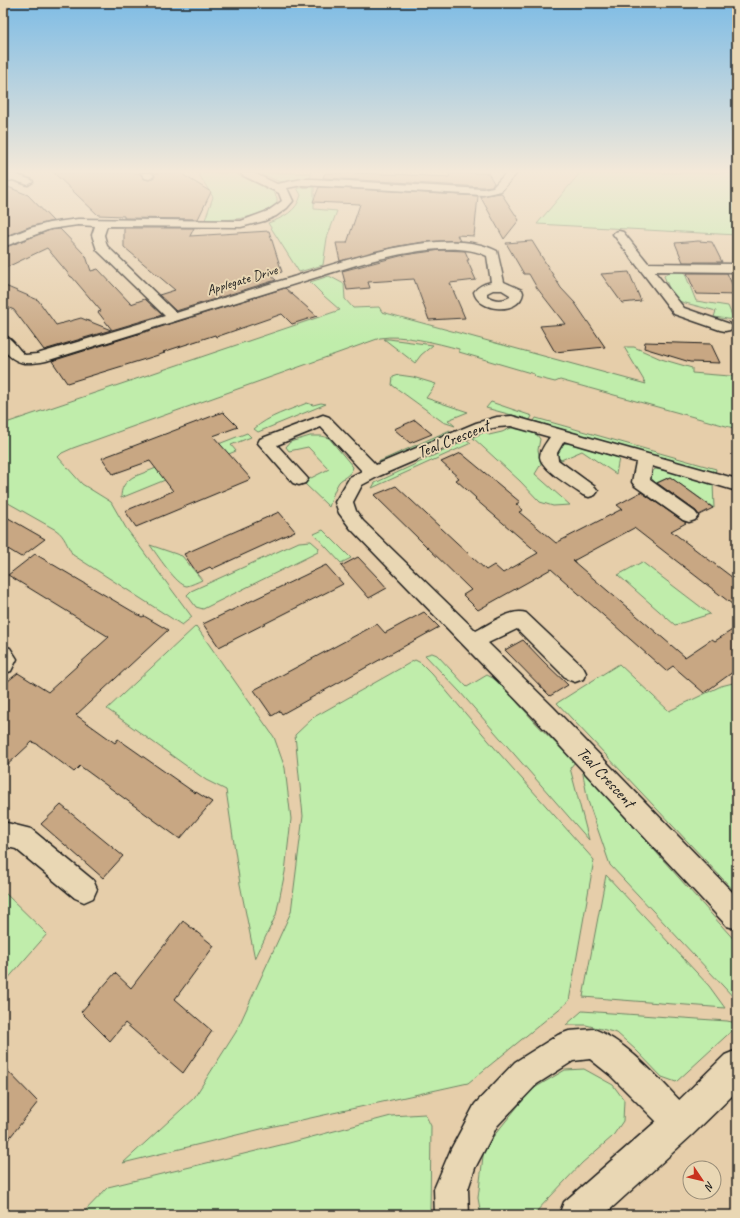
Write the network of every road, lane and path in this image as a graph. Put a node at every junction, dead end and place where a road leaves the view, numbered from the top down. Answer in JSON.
{"nodes":[{"id":1,"x":35,"y":230,"type":"edge"},
{"id":2,"x":99,"y":230,"type":"edge"},
{"id":3,"x":619,"y":234,"type":"dead end"},
{"id":4,"x":3,"y":243,"type":"edge"},
{"id":5,"x":644,"y":268,"type":"junction"},
{"id":6,"x":737,"y":268,"type":"edge"},
{"id":7,"x":498,"y":286,"type":"dead end"},
{"id":8,"x":174,"y":318,"type":"junction"},
{"id":9,"x":725,"y":327,"type":"dead end"},
{"id":10,"x":3,"y":339,"type":"edge"},
{"id":11,"x":560,"y":434,"type":"junction"},
{"id":12,"x":645,"y":459,"type":"junction"},
{"id":13,"x":373,"y":472,"type":"junction"},
{"id":14,"x":299,"y":479,"type":"dead end"},
{"id":15,"x":737,"y":486,"type":"edge"},
{"id":16,"x":589,"y":491,"type":"dead end"},
{"id":17,"x":689,"y":516,"type":"dead end"},
{"id":18,"x":473,"y":641,"type":"junction"},
{"id":19,"x":3,"y":654,"type":"edge"},
{"id":20,"x":3,"y":665,"type":"edge"},
{"id":21,"x":575,"y":673,"type":"dead end"},
{"id":22,"x":3,"y":834,"type":"edge"},
{"id":23,"x":84,"y":889,"type":"dead end"},
{"id":24,"x":737,"y":916,"type":"edge"},
{"id":25,"x":737,"y":1067,"type":"edge"},
{"id":26,"x":680,"y":1123,"type":"junction"},
{"id":27,"x":452,"y":1215,"type":"edge"},
{"id":28,"x":576,"y":1215,"type":"edge"}],
"edges":[{"from":1,"to":4,"type":"street"},
{"from":2,"to":8,"type":"street"},
{"from":3,"to":5,"type":"street"},
{"from":5,"to":6,"type":"street"},
{"from":5,"to":9,"type":"street"},
{"from":7,"to":8,"type":"street","name":"Applegate Drive"},
{"from":8,"to":10,"type":"street","name":"Applegate Drive"},
{"from":11,"to":12,"type":"street","name":"Teal Crescent"},
{"from":11,"to":13,"type":"street","name":"Teal Crescent"},
{"from":11,"to":16,"type":"street"},
{"from":12,"to":15,"type":"street","name":"Teal Crescent"},
{"from":12,"to":17,"type":"street"},
{"from":13,"to":14,"type":"street"},
{"from":13,"to":18,"type":"street","name":"Teal Crescent"},
{"from":18,"to":21,"type":"street"},
{"from":18,"to":24,"type":"street","name":"Teal Crescent"},
{"from":19,"to":20,"type":"street"},
{"from":22,"to":23,"type":"street"},
{"from":25,"to":26,"type":"street"},
{"from":26,"to":27,"type":"street"},
{"from":26,"to":28,"type":"street"}]}
